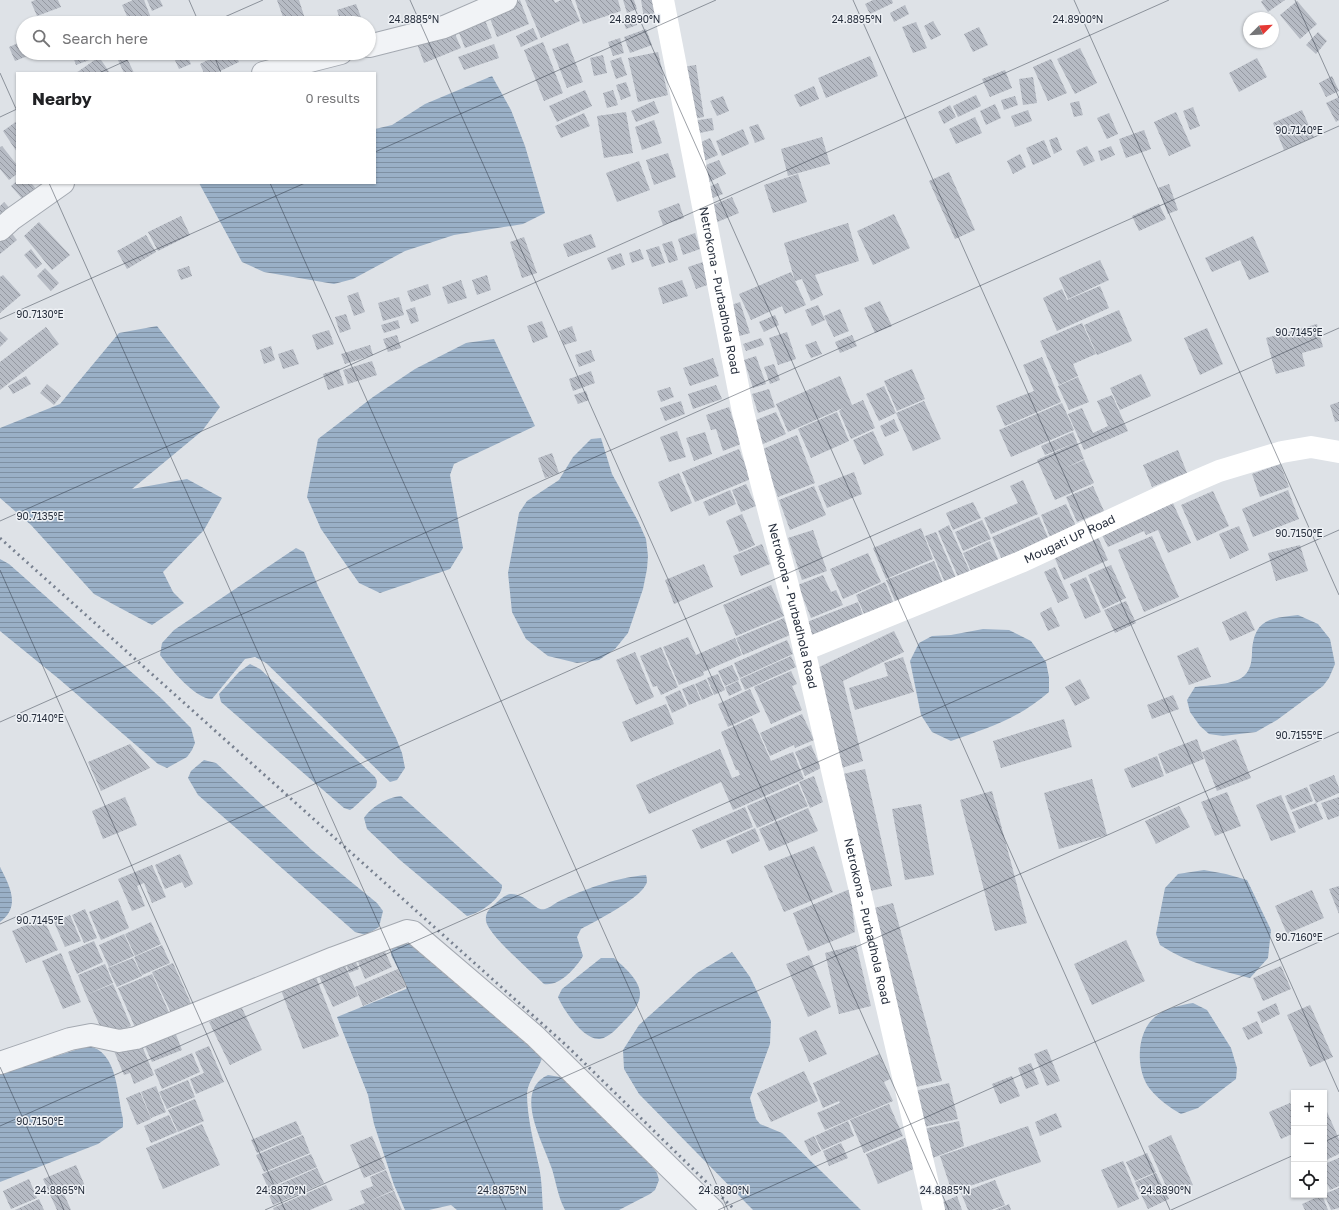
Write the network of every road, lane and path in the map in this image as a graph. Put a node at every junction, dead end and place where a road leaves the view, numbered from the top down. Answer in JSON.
{"nodes":[{"id":1,"x":506,"y":0,"type":"edge"},
{"id":2,"x":663,"y":0,"type":"edge"},
{"id":3,"x":376,"y":44,"type":"edge"},
{"id":4,"x":314,"y":60,"type":"edge"},
{"id":5,"x":267,"y":72,"type":"edge"},
{"id":6,"x":62,"y":184,"type":"edge"},
{"id":7,"x":0,"y":230,"type":"edge"},
{"id":8,"x":1339,"y":452,"type":"edge"},
{"id":9,"x":804,"y":650,"type":"junction"},
{"id":10,"x":0,"y":1063,"type":"edge"},
{"id":11,"x":713,"y":1210,"type":"edge"},
{"id":12,"x":934,"y":1210,"type":"edge"}],
"edges":[{"from":1,"to":3,"type":"street"},
{"from":2,"to":9,"type":"main road","name":"Netrokona - Purbadhola Road"},
{"from":4,"to":5,"type":"street"},
{"from":6,"to":7,"type":"street"},
{"from":8,"to":9,"type":"main road","name":"Mougati UP Road"},
{"from":9,"to":12,"type":"main road","name":"Netrokona - Purbadhola Road"},
{"from":10,"to":11,"type":"street"}]}
